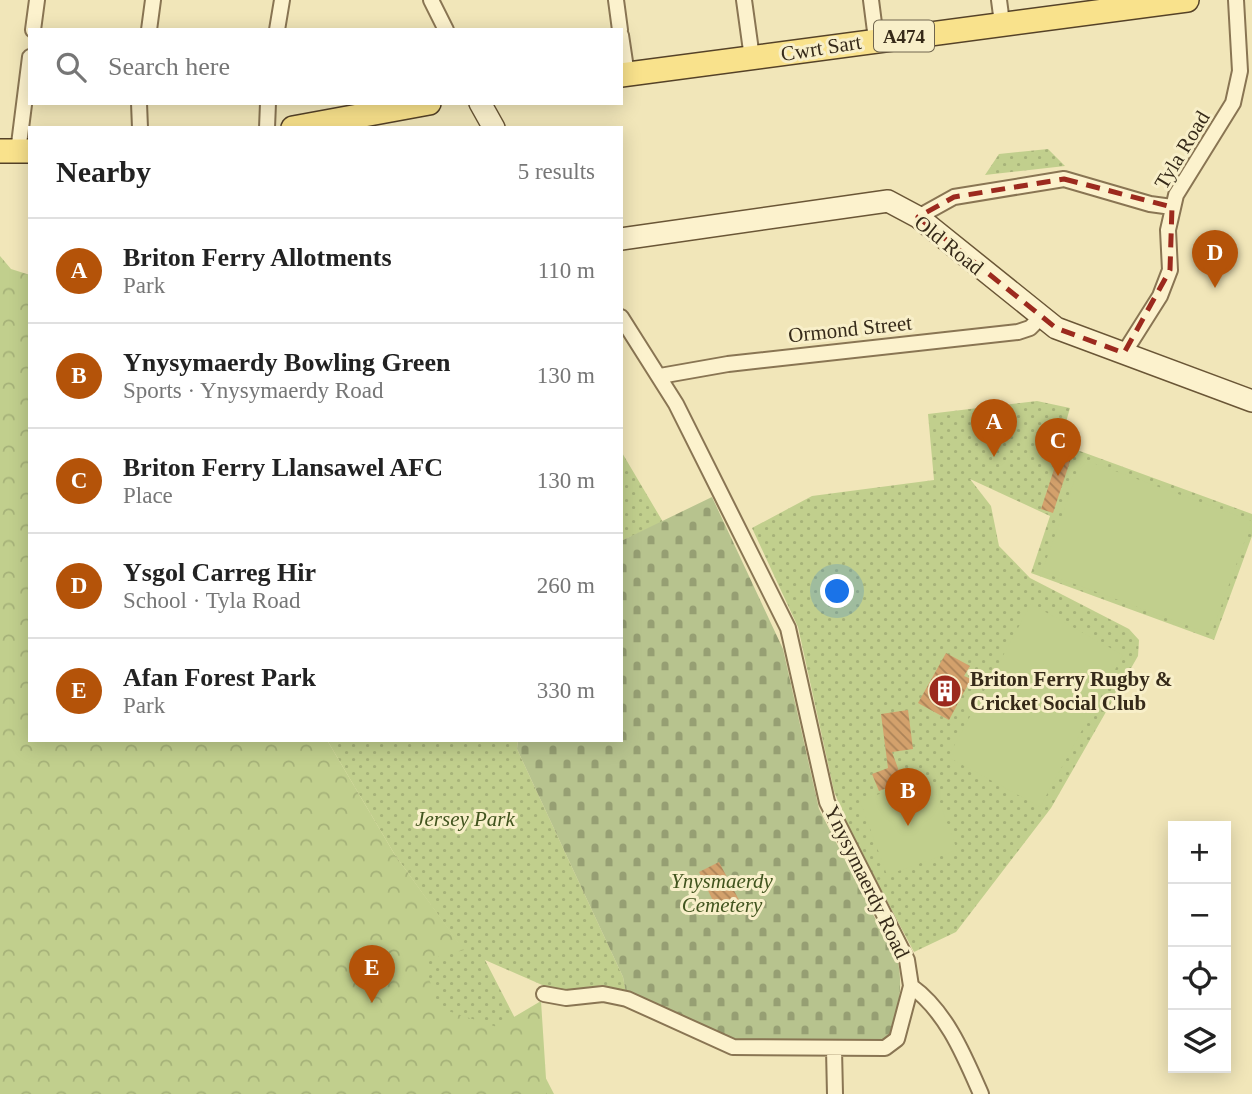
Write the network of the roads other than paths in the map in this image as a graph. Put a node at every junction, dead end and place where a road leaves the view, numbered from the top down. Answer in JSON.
{"nodes":[{"id":1,"x":37,"y":0,"type":"edge"},
{"id":2,"x":153,"y":0,"type":"edge"},
{"id":3,"x":282,"y":0,"type":"edge"},
{"id":4,"x":431,"y":0,"type":"edge"},
{"id":5,"x":616,"y":0,"type":"edge"},
{"id":6,"x":744,"y":0,"type":"edge"},
{"id":7,"x":871,"y":0,"type":"edge"},
{"id":8,"x":999,"y":0,"type":"edge"},
{"id":9,"x":1187,"y":0,"type":"edge"},
{"id":10,"x":1236,"y":0,"type":"edge"},
{"id":11,"x":1002,"y":23,"type":"junction"},
{"id":12,"x":33,"y":28,"type":"edge"},
{"id":13,"x":149,"y":28,"type":"edge"},
{"id":14,"x":277,"y":28,"type":"edge"},
{"id":15,"x":445,"y":28,"type":"edge"},
{"id":16,"x":621,"y":28,"type":"edge"},
{"id":17,"x":876,"y":39,"type":"junction"},
{"id":18,"x":752,"y":58,"type":"junction"},
{"id":19,"x":28,"y":70,"type":"edge"},
{"id":20,"x":624,"y":75,"type":"edge"},
{"id":21,"x":139,"y":105,"type":"edge"},
{"id":22,"x":268,"y":105,"type":"edge"},
{"id":23,"x":418,"y":105,"type":"edge"},
{"id":24,"x":481,"y":105,"type":"edge"},
{"id":25,"x":140,"y":126,"type":"edge"},
{"id":26,"x":267,"y":126,"type":"edge"},
{"id":27,"x":304,"y":126,"type":"edge"},
{"id":28,"x":493,"y":126,"type":"edge"},
{"id":29,"x":16,"y":151,"type":"edge"},
{"id":30,"x":1172,"y":206,"type":"junction"},
{"id":31,"x":918,"y":217,"type":"junction"},
{"id":32,"x":623,"y":239,"type":"edge"},
{"id":33,"x":1040,"y":318,"type":"junction"},
{"id":34,"x":623,"y":320,"type":"edge"},
{"id":35,"x":1124,"y":353,"type":"junction"},
{"id":36,"x":660,"y":376,"type":"junction"},
{"id":37,"x":1252,"y":401,"type":"edge"},
{"id":38,"x":911,"y":986,"type":"junction"},
{"id":39,"x":544,"y":994,"type":"dead end"},
{"id":40,"x":834,"y":1049,"type":"junction"},
{"id":41,"x":835,"y":1094,"type":"edge"},
{"id":42,"x":981,"y":1094,"type":"edge"}],
"edges":[{"from":1,"to":12,"type":"street"},
{"from":2,"to":13,"type":"street"},
{"from":3,"to":14,"type":"street"},
{"from":4,"to":15,"type":"street"},
{"from":5,"to":16,"type":"street"},
{"from":6,"to":18,"type":"street"},
{"from":7,"to":17,"type":"street"},
{"from":8,"to":11,"type":"street"},
{"from":9,"to":11,"type":"main road","name":"Cwrt Sart","number":"A474"},
{"from":10,"to":30,"type":"street","name":"Tyla Road"},
{"from":11,"to":17,"type":"main road","name":"Cwrt Sart","number":"A474"},
{"from":17,"to":18,"type":"main road","name":"Cwrt Sart","number":"A474"},
{"from":18,"to":20,"type":"main road","name":"Cwrt Sart","number":"A474"},
{"from":19,"to":29,"type":"street"},
{"from":21,"to":25,"type":"street"},
{"from":22,"to":26,"type":"street"},
{"from":23,"to":27,"type":"main road"},
{"from":24,"to":28,"type":"street"},
{"from":30,"to":31,"type":"street"},
{"from":30,"to":35,"type":"street","name":"Tyla Road"},
{"from":31,"to":32,"type":"street","name":"Old Road"},
{"from":31,"to":33,"type":"street","name":"Old Road"},
{"from":33,"to":35,"type":"street","name":"Old Road"},
{"from":33,"to":36,"type":"street","name":"Ormond Street"},
{"from":34,"to":36,"type":"street","name":"Ynysymaerdy Road"},
{"from":35,"to":37,"type":"street","name":"Old Road"},
{"from":36,"to":38,"type":"street","name":"Ynysymaerdy Road"},
{"from":38,"to":40,"type":"street","name":"Ynysymaerdy Road"},
{"from":38,"to":42,"type":"street"},
{"from":39,"to":40,"type":"street","name":"Ynysymaerdy Road"},
{"from":40,"to":41,"type":"street"}]}
